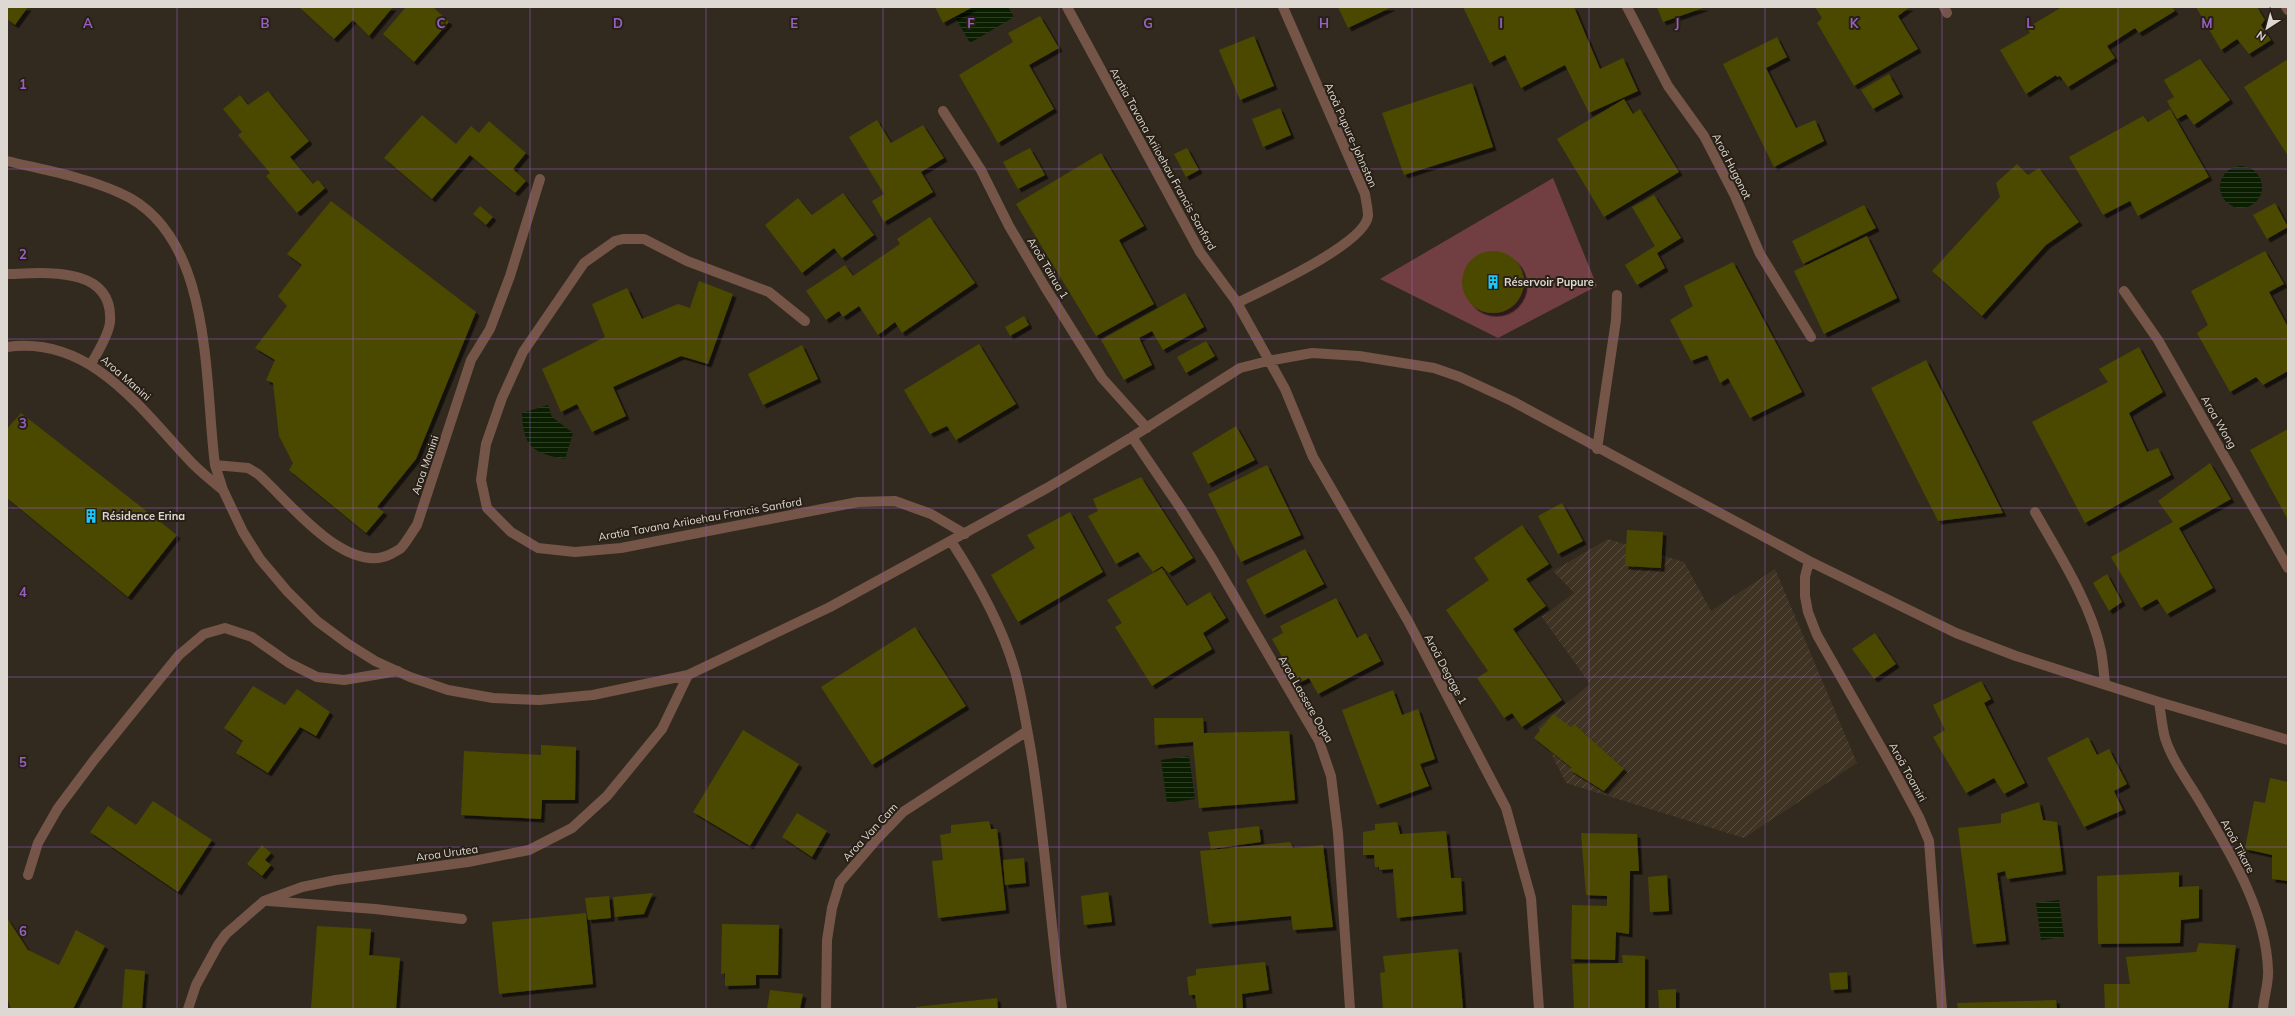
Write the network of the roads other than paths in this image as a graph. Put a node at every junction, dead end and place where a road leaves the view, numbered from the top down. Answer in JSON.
{"nodes":[{"id":1,"x":1067,"y":7,"type":"edge"},
{"id":2,"x":1283,"y":7,"type":"edge"},
{"id":3,"x":1628,"y":7,"type":"edge"},
{"id":4,"x":2286,"y":7,"type":"edge"},
{"id":5,"x":2288,"y":10,"type":"edge"},
{"id":6,"x":943,"y":111,"type":"dead end"},
{"id":7,"x":7,"y":161,"type":"edge"},
{"id":8,"x":540,"y":179,"type":"dead end"},
{"id":9,"x":7,"y":274,"type":"edge"},
{"id":10,"x":2124,"y":291,"type":"dead end"},
{"id":11,"x":1617,"y":294,"type":"dead end"},
{"id":12,"x":1237,"y":303,"type":"junction"},
{"id":13,"x":805,"y":321,"type":"dead end"},
{"id":14,"x":1811,"y":337,"type":"dead end"},
{"id":15,"x":7,"y":347,"type":"edge"},
{"id":16,"x":1268,"y":361,"type":"junction"},
{"id":17,"x":91,"y":364,"type":"junction"},
{"id":18,"x":1147,"y":428,"type":"junction"},
{"id":19,"x":1132,"y":437,"type":"junction"},
{"id":20,"x":1597,"y":449,"type":"junction"},
{"id":21,"x":215,"y":465,"type":"junction"},
{"id":22,"x":223,"y":490,"type":"junction"},
{"id":23,"x":2035,"y":512,"type":"dead end"},
{"id":24,"x":965,"y":534,"type":"junction"},
{"id":25,"x":951,"y":541,"type":"junction"},
{"id":26,"x":1808,"y":561,"type":"junction"},
{"id":27,"x":2288,"y":568,"type":"edge"},
{"id":28,"x":398,"y":671,"type":"junction"},
{"id":29,"x":688,"y":675,"type":"junction"},
{"id":30,"x":2105,"y":684,"type":"junction"},
{"id":31,"x":2159,"y":702,"type":"junction"},
{"id":32,"x":1027,"y":731,"type":"junction"},
{"id":33,"x":2288,"y":740,"type":"edge"},
{"id":34,"x":28,"y":875,"type":"dead end"},
{"id":35,"x":264,"y":901,"type":"junction"},
{"id":36,"x":462,"y":919,"type":"dead end"},
{"id":37,"x":188,"y":1009,"type":"edge"},
{"id":38,"x":826,"y":1009,"type":"edge"},
{"id":39,"x":1062,"y":1009,"type":"edge"},
{"id":40,"x":1350,"y":1009,"type":"edge"},
{"id":41,"x":1539,"y":1009,"type":"edge"},
{"id":42,"x":1942,"y":1009,"type":"edge"},
{"id":43,"x":2262,"y":1009,"type":"edge"}],
"edges":[{"from":1,"to":12,"type":"street","name":"Aratia Tavana Ariioehau Francis Sanford"},
{"from":2,"to":12,"type":"street","name":"Aroā Pupure-Johnston"},
{"from":3,"to":14,"type":"street","name":"Aroā Hugonot"},
{"from":4,"to":5,"type":"street"},
{"from":6,"to":18,"type":"street","name":"Aroā Tairua 1"},
{"from":7,"to":21,"type":"street"},
{"from":8,"to":21,"type":"street","name":"Aroa Manini"},
{"from":9,"to":17,"type":"street"},
{"from":10,"to":27,"type":"street","name":"Aroa Wong"},
{"from":11,"to":20,"type":"street"},
{"from":12,"to":16,"type":"street","name":"Aratia Tavana Ariioehau Francis Sanford"},
{"from":13,"to":24,"type":"street","name":"Aratia Tavana Ariioehau Francis Sanford"},
{"from":15,"to":17,"type":"street","name":"Aroa Manini"},
{"from":16,"to":18,"type":"street"},
{"from":16,"to":20,"type":"street"},
{"from":16,"to":41,"type":"street","name":"Aroā Degage 1"},
{"from":17,"to":22,"type":"street","name":"Aroa Manini"},
{"from":18,"to":19,"type":"street"},
{"from":19,"to":24,"type":"street"},
{"from":19,"to":40,"type":"street","name":"Aroa Lassere Oopa"},
{"from":20,"to":26,"type":"street"},
{"from":21,"to":22,"type":"street"},
{"from":22,"to":28,"type":"street"},
{"from":23,"to":30,"type":"street"},
{"from":24,"to":25,"type":"street"},
{"from":25,"to":29,"type":"street"},
{"from":25,"to":32,"type":"street"},
{"from":26,"to":30,"type":"street"},
{"from":26,"to":42,"type":"street","name":"Aroā Toamiri"},
{"from":28,"to":29,"type":"street"},
{"from":28,"to":34,"type":"street"},
{"from":29,"to":35,"type":"street","name":"Aroa Urutea"},
{"from":30,"to":31,"type":"street"},
{"from":31,"to":33,"type":"street"},
{"from":31,"to":43,"type":"street","name":"Aroā Tikare"},
{"from":32,"to":38,"type":"street","name":"Aroa Van Cam"},
{"from":32,"to":39,"type":"street"},
{"from":35,"to":36,"type":"street"},
{"from":35,"to":37,"type":"street","name":"Aroa Urutea"}]}
